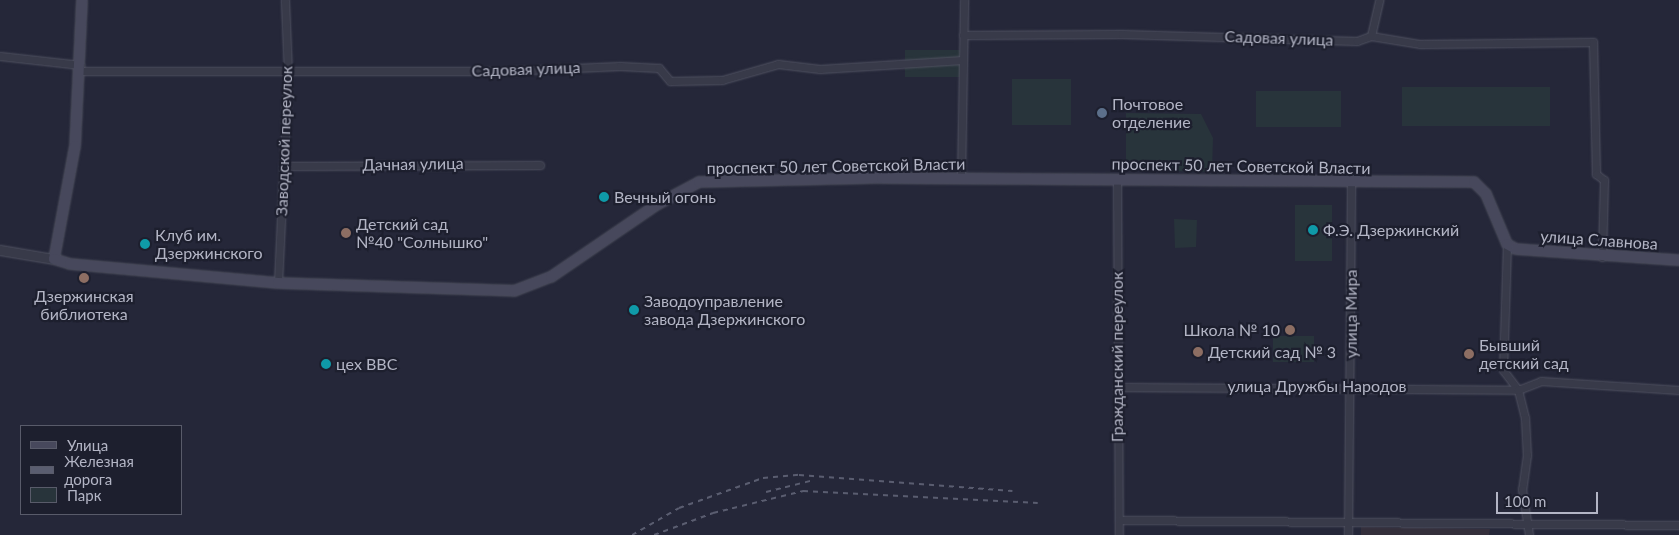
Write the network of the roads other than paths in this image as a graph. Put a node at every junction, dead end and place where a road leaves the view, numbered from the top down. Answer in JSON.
{"nodes":[{"id":1,"x":82,"y":0,"type":"edge"},
{"id":2,"x":285,"y":0,"type":"edge"},
{"id":3,"x":964,"y":0,"type":"edge"},
{"id":4,"x":1379,"y":0,"type":"edge"},
{"id":5,"x":963,"y":35,"type":"junction"},
{"id":6,"x":1371,"y":36,"type":"junction"},
{"id":7,"x":0,"y":56,"type":"edge"},
{"id":8,"x":963,"y":60,"type":"junction"},
{"id":9,"x":80,"y":68,"type":"junction"},
{"id":10,"x":288,"y":73,"type":"junction"},
{"id":11,"x":540,"y":164,"type":"dead end"},
{"id":12,"x":285,"y":166,"type":"junction"},
{"id":13,"x":961,"y":179,"type":"junction"},
{"id":14,"x":1117,"y":180,"type":"junction"},
{"id":15,"x":1351,"y":182,"type":"junction"},
{"id":16,"x":1511,"y":246,"type":"junction"},
{"id":17,"x":0,"y":250,"type":"edge"},
{"id":18,"x":1602,"y":257,"type":"junction"},
{"id":19,"x":54,"y":258,"type":"junction"},
{"id":20,"x":1679,"y":260,"type":"edge"},
{"id":21,"x":278,"y":283,"type":"junction"},
{"id":22,"x":1351,"y":386,"type":"junction"},
{"id":23,"x":1117,"y":387,"type":"junction"},
{"id":24,"x":1518,"y":390,"type":"junction"},
{"id":25,"x":1679,"y":390,"type":"edge"},
{"id":26,"x":1119,"y":520,"type":"junction"},
{"id":27,"x":1530,"y":520,"type":"junction"},
{"id":28,"x":1348,"y":522,"type":"junction"},
{"id":29,"x":1679,"y":524,"type":"edge"},
{"id":30,"x":1119,"y":535,"type":"edge"},
{"id":31,"x":1348,"y":535,"type":"edge"},
{"id":32,"x":1529,"y":535,"type":"edge"}],
"edges":[{"from":1,"to":9,"type":"main road"},
{"from":2,"to":10,"type":"street","name":"Заводской переулок"},
{"from":3,"to":5,"type":"street"},
{"from":4,"to":6,"type":"street"},
{"from":5,"to":6,"type":"street","name":"Садовая улица"},
{"from":5,"to":8,"type":"street"},
{"from":6,"to":18,"type":"street","name":"Садовая улица"},
{"from":7,"to":9,"type":"street","name":"Садовая улица"},
{"from":8,"to":10,"type":"street","name":"Садовая улица"},
{"from":8,"to":13,"type":"street"},
{"from":9,"to":10,"type":"street","name":"Садовая улица"},
{"from":9,"to":19,"type":"main road"},
{"from":10,"to":12,"type":"street","name":"Заводской переулок"},
{"from":11,"to":12,"type":"street","name":"Дачная улица"},
{"from":12,"to":21,"type":"street","name":"Заводской переулок"},
{"from":13,"to":14,"type":"main road","name":"проспект 50 лет Советской Власти"},
{"from":13,"to":21,"type":"main road","name":"проспект 50 лет Советской Власти"},
{"from":14,"to":15,"type":"main road","name":"проспект 50 лет Советской Власти"},
{"from":14,"to":23,"type":"street","name":"Гражданский переулок"},
{"from":15,"to":16,"type":"main road","name":"проспект 50 лет Советской Власти"},
{"from":15,"to":22,"type":"street","name":"улица Мира"},
{"from":16,"to":18,"type":"main road","name":"улица Славнова"},
{"from":16,"to":24,"type":"street"},
{"from":17,"to":19,"type":"street","name":"проспект 50 лет Советской Власти"},
{"from":18,"to":20,"type":"main road","name":"улица Славнова"},
{"from":19,"to":21,"type":"main road","name":"проспект 50 лет Советской Власти"},
{"from":22,"to":23,"type":"street","name":"улица Дружбы Народов"},
{"from":22,"to":24,"type":"street","name":"улица Дружбы Народов"},
{"from":22,"to":28,"type":"street","name":"улица Мира"},
{"from":23,"to":26,"type":"street","name":"Гражданский переулок"},
{"from":24,"to":25,"type":"street","name":"улица Дружбы Народов"},
{"from":24,"to":27,"type":"street"},
{"from":26,"to":28,"type":"street"},
{"from":26,"to":30,"type":"street","name":"Гражданский переулок"},
{"from":27,"to":28,"type":"street"},
{"from":27,"to":29,"type":"street"},
{"from":27,"to":32,"type":"street"},
{"from":28,"to":31,"type":"street","name":"улица Мира"}]}
